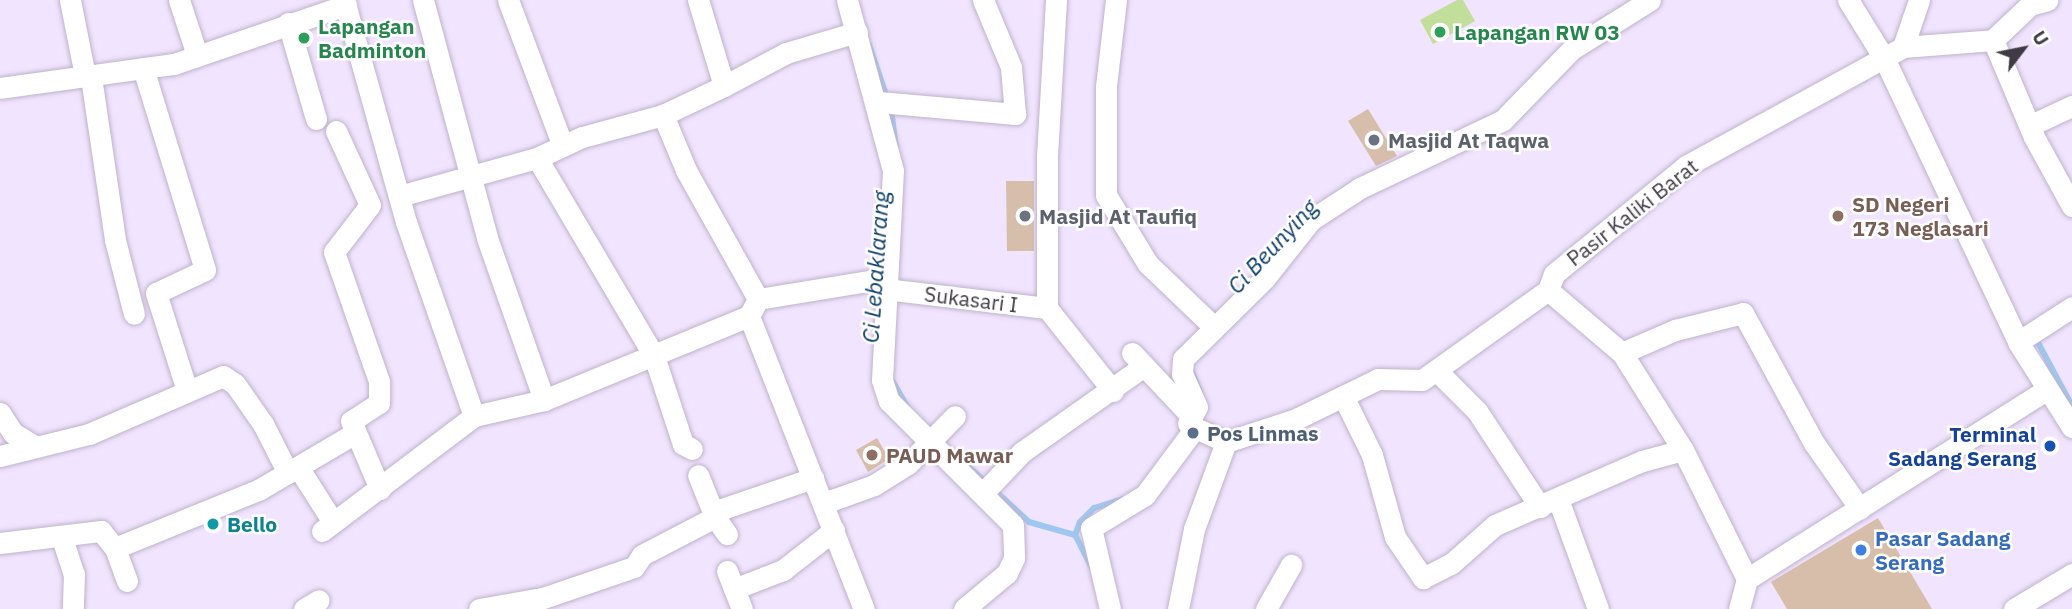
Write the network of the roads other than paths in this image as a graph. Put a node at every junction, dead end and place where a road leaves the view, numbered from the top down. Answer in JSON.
{"nodes":[{"id":1,"x":70,"y":0,"type":"edge"},
{"id":2,"x":179,"y":0,"type":"edge"},
{"id":3,"x":424,"y":0,"type":"edge"},
{"id":4,"x":508,"y":0,"type":"edge"},
{"id":5,"x":698,"y":0,"type":"edge"},
{"id":6,"x":847,"y":0,"type":"edge"},
{"id":7,"x":983,"y":0,"type":"edge"},
{"id":8,"x":1056,"y":0,"type":"edge"},
{"id":9,"x":1116,"y":0,"type":"edge"},
{"id":10,"x":1650,"y":0,"type":"edge"},
{"id":11,"x":1848,"y":0,"type":"edge"},
{"id":12,"x":1919,"y":0,"type":"edge"},
{"id":13,"x":2047,"y":0,"type":"edge"},
{"id":14,"x":345,"y":3,"type":"edge"},
{"id":15,"x":297,"y":13,"type":"edge"},
{"id":16,"x":857,"y":32,"type":"junction"},
{"id":17,"x":1993,"y":40,"type":"junction"},
{"id":18,"x":1903,"y":47,"type":"junction"},
{"id":19,"x":197,"y":55,"type":"junction"},
{"id":20,"x":1884,"y":58,"type":"junction"},
{"id":21,"x":143,"y":68,"type":"junction"},
{"id":22,"x":88,"y":77,"type":"junction"},
{"id":23,"x":724,"y":86,"type":"junction"},
{"id":24,"x":0,"y":88,"type":"edge"},
{"id":25,"x":885,"y":102,"type":"junction"},
{"id":26,"x":2072,"y":106,"type":"edge"},
{"id":27,"x":663,"y":115,"type":"junction"},
{"id":28,"x":316,"y":119,"type":"dead end"},
{"id":29,"x":2031,"y":125,"type":"junction"},
{"id":30,"x":336,"y":131,"type":"dead end"},
{"id":31,"x":562,"y":144,"type":"junction"},
{"id":32,"x":537,"y":158,"type":"junction"},
{"id":33,"x":399,"y":196,"type":"junction"},
{"id":34,"x":2072,"y":206,"type":"edge"},
{"id":35,"x":889,"y":286,"type":"junction"},
{"id":36,"x":1548,"y":290,"type":"junction"},
{"id":37,"x":2072,"y":307,"type":"edge"},
{"id":38,"x":753,"y":308,"type":"junction"},
{"id":39,"x":1046,"y":308,"type":"junction"},
{"id":40,"x":134,"y":314,"type":"dead end"},
{"id":41,"x":1214,"y":327,"type":"junction"},
{"id":42,"x":2018,"y":342,"type":"junction"},
{"id":43,"x":1622,"y":353,"type":"junction"},
{"id":44,"x":654,"y":356,"type":"junction"},
{"id":45,"x":1437,"y":371,"type":"junction"},
{"id":46,"x":2047,"y":389,"type":"junction"},
{"id":47,"x":187,"y":391,"type":"junction"},
{"id":48,"x":1113,"y":391,"type":"junction"},
{"id":49,"x":1343,"y":396,"type":"junction"},
{"id":50,"x":544,"y":400,"type":"junction"},
{"id":51,"x":0,"y":413,"type":"edge"},
{"id":52,"x":474,"y":416,"type":"junction"},
{"id":53,"x":955,"y":416,"type":"dead end"},
{"id":54,"x":1192,"y":424,"type":"junction"},
{"id":55,"x":2072,"y":427,"type":"edge"},
{"id":56,"x":355,"y":433,"type":"junction"},
{"id":57,"x":931,"y":440,"type":"junction"},
{"id":58,"x":1227,"y":442,"type":"junction"},
{"id":59,"x":36,"y":447,"type":"junction"},
{"id":60,"x":692,"y":449,"type":"dead end"},
{"id":61,"x":1683,"y":450,"type":"junction"},
{"id":62,"x":0,"y":456,"type":"edge"},
{"id":63,"x":293,"y":470,"type":"junction"},
{"id":64,"x":698,"y":475,"type":"dead end"},
{"id":65,"x":813,"y":478,"type":"junction"},
{"id":66,"x":989,"y":486,"type":"junction"},
{"id":67,"x":380,"y":489,"type":"junction"},
{"id":68,"x":824,"y":503,"type":"junction"},
{"id":69,"x":1549,"y":503,"type":"junction"},
{"id":70,"x":1860,"y":509,"type":"junction"},
{"id":71,"x":718,"y":521,"type":"junction"},
{"id":72,"x":834,"y":530,"type":"junction"},
{"id":73,"x":62,"y":538,"type":"junction"},
{"id":74,"x":0,"y":543,"type":"edge"},
{"id":75,"x":115,"y":548,"type":"junction"},
{"id":76,"x":1291,"y":565,"type":"dead end"},
{"id":77,"x":2072,"y":574,"type":"edge"},
{"id":78,"x":1747,"y":579,"type":"junction"},
{"id":79,"x":127,"y":581,"type":"dead end"},
{"id":80,"x":73,"y":609,"type":"edge"},
{"id":81,"x":479,"y":609,"type":"edge"},
{"id":82,"x":742,"y":609,"type":"edge"},
{"id":83,"x":864,"y":609,"type":"edge"},
{"id":84,"x":964,"y":609,"type":"edge"},
{"id":85,"x":1110,"y":609,"type":"edge"},
{"id":86,"x":1178,"y":609,"type":"edge"},
{"id":87,"x":1266,"y":609,"type":"edge"},
{"id":88,"x":1598,"y":609,"type":"edge"},
{"id":89,"x":1739,"y":609,"type":"edge"},
{"id":90,"x":2014,"y":609,"type":"edge"}],
"edges":[{"from":1,"to":22,"type":"street"},
{"from":2,"to":19,"type":"street"},
{"from":3,"to":50,"type":"street"},
{"from":4,"to":31,"type":"street"},
{"from":5,"to":23,"type":"street"},
{"from":6,"to":16,"type":"street"},
{"from":7,"to":25,"type":"street"},
{"from":8,"to":39,"type":"street"},
{"from":9,"to":41,"type":"street"},
{"from":10,"to":41,"type":"street"},
{"from":11,"to":20,"type":"street"},
{"from":12,"to":18,"type":"street"},
{"from":13,"to":17,"type":"street"},
{"from":14,"to":15,"type":"street"},
{"from":14,"to":33,"type":"street"},
{"from":15,"to":19,"type":"street"},
{"from":15,"to":28,"type":"street"},
{"from":16,"to":23,"type":"street"},
{"from":16,"to":25,"type":"street"},
{"from":17,"to":18,"type":"street"},
{"from":17,"to":29,"type":"street"},
{"from":18,"to":20,"type":"street","name":"Pasir Kaliki Barat"},
{"from":19,"to":21,"type":"street"},
{"from":20,"to":36,"type":"street","name":"Pasir Kaliki Barat"},
{"from":20,"to":42,"type":"street"},
{"from":21,"to":22,"type":"street"},
{"from":21,"to":47,"type":"street"},
{"from":22,"to":24,"type":"street"},
{"from":22,"to":40,"type":"street"},
{"from":23,"to":27,"type":"street"},
{"from":25,"to":35,"type":"street"},
{"from":26,"to":29,"type":"street"},
{"from":27,"to":31,"type":"street"},
{"from":27,"to":38,"type":"street"},
{"from":29,"to":34,"type":"street"},
{"from":30,"to":56,"type":"street"},
{"from":31,"to":32,"type":"street"},
{"from":32,"to":33,"type":"street"},
{"from":32,"to":44,"type":"street"},
{"from":33,"to":52,"type":"street"},
{"from":35,"to":38,"type":"street","name":"Sukasari I"},
{"from":35,"to":39,"type":"street","name":"Sukasari I"},
{"from":35,"to":57,"type":"street"},
{"from":36,"to":43,"type":"street"},
{"from":36,"to":45,"type":"street","name":"Pasir Kaliki Barat"},
{"from":37,"to":42,"type":"street"},
{"from":38,"to":44,"type":"street","name":"Sukasari I"},
{"from":38,"to":65,"type":"street"},
{"from":39,"to":48,"type":"street"},
{"from":41,"to":54,"type":"street"},
{"from":42,"to":46,"type":"street"},
{"from":43,"to":61,"type":"street"},
{"from":43,"to":70,"type":"street"},
{"from":44,"to":50,"type":"street","name":"Sukasari I"},
{"from":44,"to":60,"type":"street"},
{"from":45,"to":49,"type":"street","name":"Pasir Kaliki Barat"},
{"from":45,"to":69,"type":"street"},
{"from":46,"to":55,"type":"street"},
{"from":46,"to":70,"type":"street"},
{"from":47,"to":59,"type":"street"},
{"from":47,"to":63,"type":"street"},
{"from":48,"to":54,"type":"street"},
{"from":48,"to":66,"type":"street"},
{"from":49,"to":58,"type":"street","name":"Pasir Kaliki Barat"},
{"from":49,"to":69,"type":"street"},
{"from":50,"to":52,"type":"street","name":"Sukasari I"},
{"from":51,"to":59,"type":"street"},
{"from":52,"to":67,"type":"street"},
{"from":53,"to":57,"type":"street"},
{"from":54,"to":58,"type":"street"},
{"from":54,"to":85,"type":"street"},
{"from":56,"to":63,"type":"street"},
{"from":56,"to":67,"type":"street"},
{"from":57,"to":66,"type":"street"},
{"from":57,"to":68,"type":"street"},
{"from":58,"to":86,"type":"street"},
{"from":59,"to":62,"type":"street"},
{"from":61,"to":69,"type":"street"},
{"from":61,"to":78,"type":"street"},
{"from":63,"to":67,"type":"street"},
{"from":63,"to":75,"type":"street"},
{"from":64,"to":71,"type":"street"},
{"from":65,"to":68,"type":"street"},
{"from":65,"to":71,"type":"street"},
{"from":66,"to":84,"type":"street"},
{"from":68,"to":72,"type":"street"},
{"from":69,"to":88,"type":"street"},
{"from":70,"to":78,"type":"street"},
{"from":71,"to":81,"type":"street"},
{"from":72,"to":82,"type":"street"},
{"from":72,"to":83,"type":"street"},
{"from":73,"to":74,"type":"street"},
{"from":73,"to":75,"type":"street"},
{"from":73,"to":80,"type":"street"},
{"from":75,"to":79,"type":"street"},
{"from":76,"to":87,"type":"street"},
{"from":77,"to":90,"type":"street"},
{"from":78,"to":89,"type":"street"}]}
